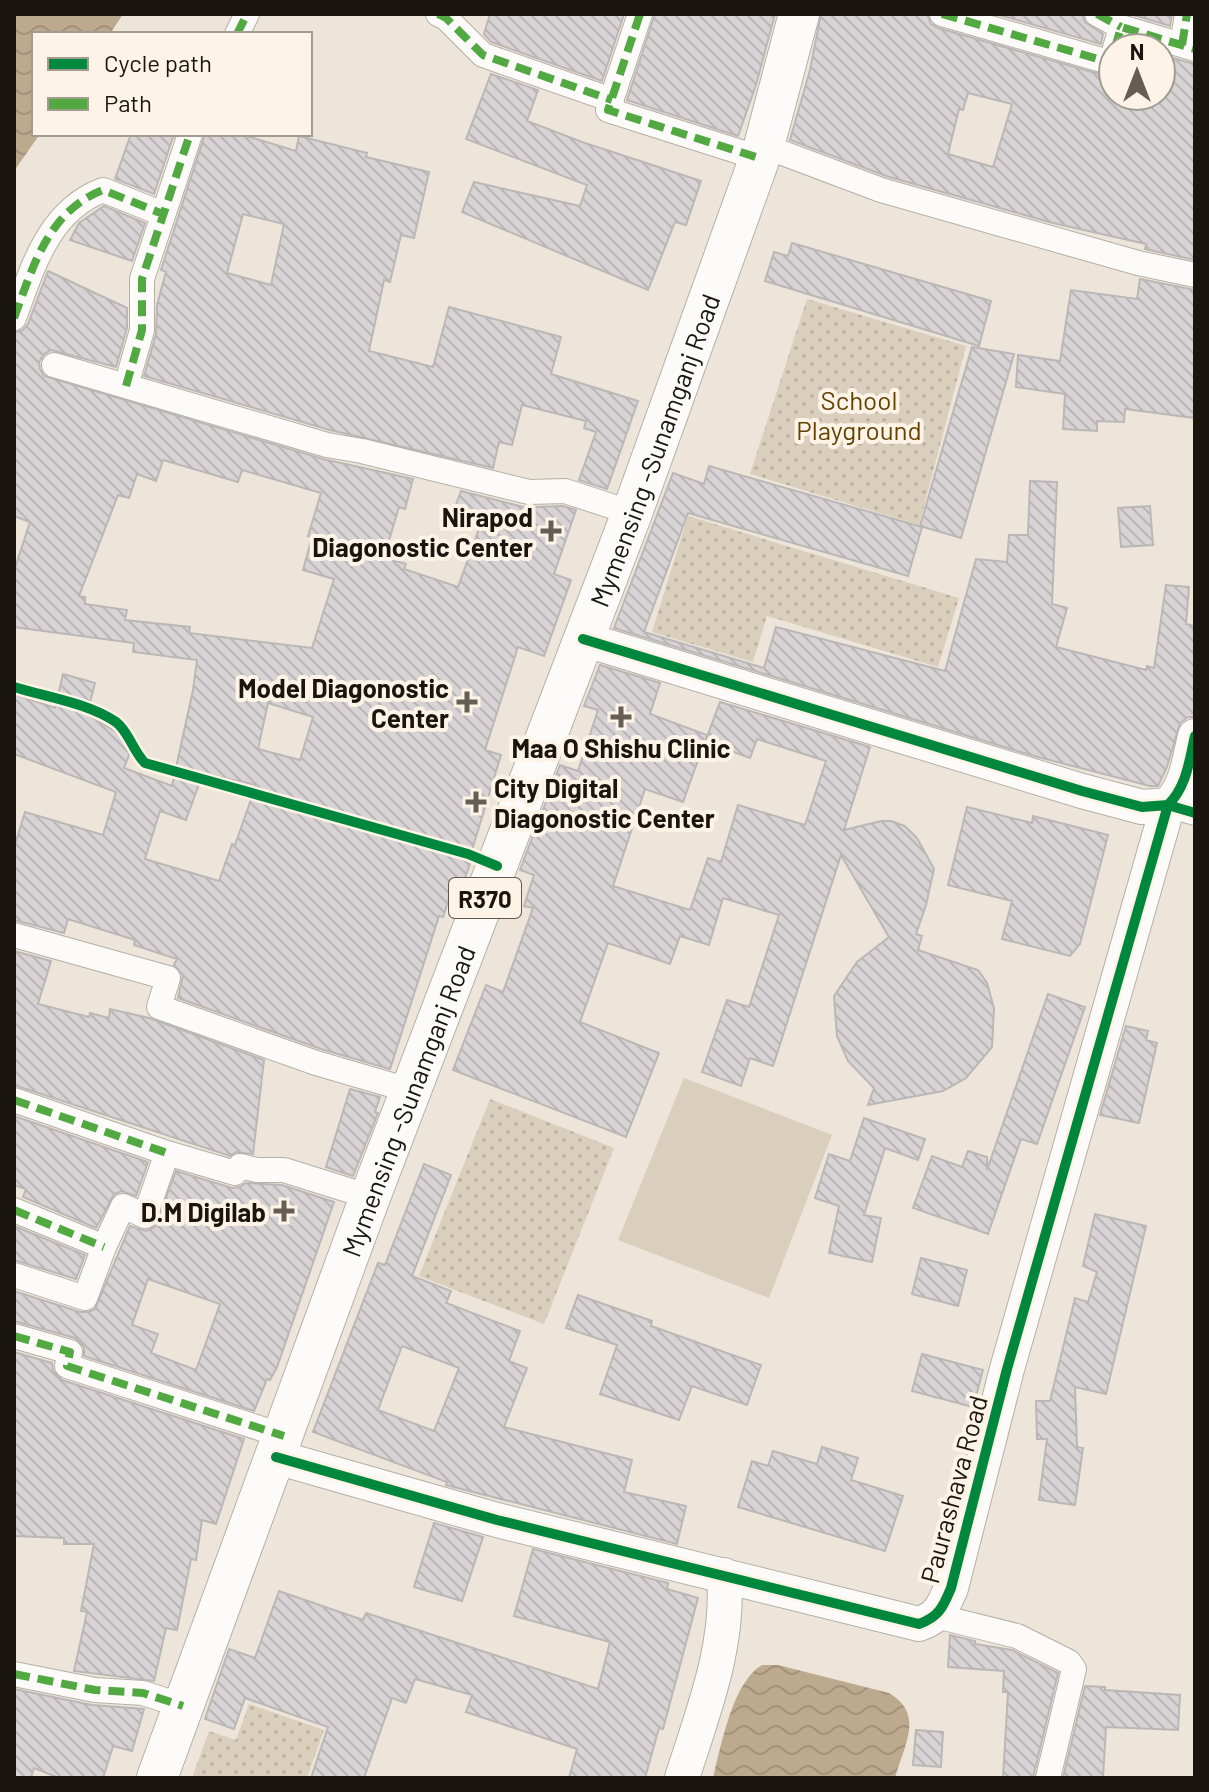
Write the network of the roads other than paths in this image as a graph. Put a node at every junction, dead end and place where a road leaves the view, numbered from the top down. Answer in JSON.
{"nodes":[{"id":1,"x":247,"y":14,"type":"edge"},
{"id":2,"x":438,"y":14,"type":"edge"},
{"id":3,"x":640,"y":14,"type":"edge"},
{"id":4,"x":799,"y":14,"type":"edge"},
{"id":5,"x":942,"y":14,"type":"edge"},
{"id":6,"x":1097,"y":14,"type":"edge"},
{"id":7,"x":1187,"y":14,"type":"edge"},
{"id":8,"x":238,"y":32,"type":"edge"},
{"id":9,"x":1113,"y":32,"type":"edge"},
{"id":10,"x":1188,"y":47,"type":"edge"},
{"id":11,"x":1097,"y":59,"type":"edge"},
{"id":12,"x":612,"y":100,"type":"junction"},
{"id":13,"x":189,"y":136,"type":"edge"},
{"id":14,"x":761,"y":152,"type":"junction"},
{"id":15,"x":163,"y":214,"type":"junction"},
{"id":16,"x":1195,"y":275,"type":"edge"},
{"id":17,"x":14,"y":318,"type":"edge"},
{"id":18,"x":54,"y":365,"type":"dead end"},
{"id":19,"x":126,"y":386,"type":"junction"},
{"id":20,"x":632,"y":513,"type":"junction"},
{"id":21,"x":583,"y":639,"type":"junction"},
{"id":22,"x":1195,"y":736,"type":"edge"},
{"id":23,"x":1182,"y":809,"type":"edge"},
{"id":24,"x":14,"y":935,"type":"edge"},
{"id":25,"x":412,"y":1091,"type":"junction"},
{"id":26,"x":14,"y":1100,"type":"edge"},
{"id":27,"x":167,"y":1153,"type":"junction"},
{"id":28,"x":370,"y":1197,"type":"junction"},
{"id":29,"x":14,"y":1210,"type":"edge"},
{"id":30,"x":104,"y":1247,"type":"junction"},
{"id":31,"x":14,"y":1275,"type":"edge"},
{"id":32,"x":14,"y":1336,"type":"edge"},
{"id":33,"x":280,"y":1446,"type":"junction"},
{"id":34,"x":724,"y":1575,"type":"junction"},
{"id":35,"x":936,"y":1616,"type":"junction"},
{"id":36,"x":14,"y":1674,"type":"edge"},
{"id":37,"x":183,"y":1706,"type":"junction"},
{"id":38,"x":157,"y":1778,"type":"edge"},
{"id":39,"x":682,"y":1778,"type":"edge"},
{"id":40,"x":1048,"y":1778,"type":"edge"}],
"edges":[{"from":1,"to":8,"type":"street"},
{"from":2,"to":12,"type":"street"},
{"from":3,"to":12,"type":"street"},
{"from":4,"to":14,"type":"main road","name":"Mymensing -Sunamganj Road","number":"R370"},
{"from":5,"to":11,"type":"street"},
{"from":6,"to":9,"type":"street"},
{"from":7,"to":10,"type":"street"},
{"from":12,"to":14,"type":"street"},
{"from":13,"to":15,"type":"street"},
{"from":14,"to":16,"type":"street"},
{"from":14,"to":20,"type":"main road","name":"Mymensing -Sunamganj Road","number":"R370"},
{"from":15,"to":17,"type":"street"},
{"from":15,"to":19,"type":"street"},
{"from":18,"to":19,"type":"street"},
{"from":19,"to":20,"type":"street"},
{"from":20,"to":21,"type":"main road","name":"Mymensing -Sunamganj Road","number":"R370"},
{"from":21,"to":23,"type":"street"},
{"from":21,"to":25,"type":"main road","name":"Mymensing -Sunamganj Road","number":"R370"},
{"from":22,"to":23,"type":"street","name":"Paurashava Road"},
{"from":23,"to":35,"type":"street","name":"Paurashava Road"},
{"from":24,"to":25,"type":"street"},
{"from":25,"to":28,"type":"main road","name":"Mymensing -Sunamganj Road","number":"R370"},
{"from":26,"to":27,"type":"street"},
{"from":27,"to":28,"type":"street"},
{"from":27,"to":30,"type":"street"},
{"from":28,"to":33,"type":"main road","name":"Mymensing -Sunamganj Road","number":"R370"},
{"from":29,"to":30,"type":"street"},
{"from":30,"to":31,"type":"street"},
{"from":32,"to":33,"type":"street"},
{"from":33,"to":34,"type":"street","name":"Paurashava Road"},
{"from":33,"to":37,"type":"main road","name":"Mymensing -Sunamganj Road","number":"R370"},
{"from":34,"to":35,"type":"street","name":"Paurashava Road"},
{"from":34,"to":39,"type":"street"},
{"from":35,"to":40,"type":"street","name":"Paurashava Road"},
{"from":36,"to":37,"type":"street"},
{"from":37,"to":38,"type":"main road","name":"Mymensing -Sunamganj Road","number":"R370"}]}
